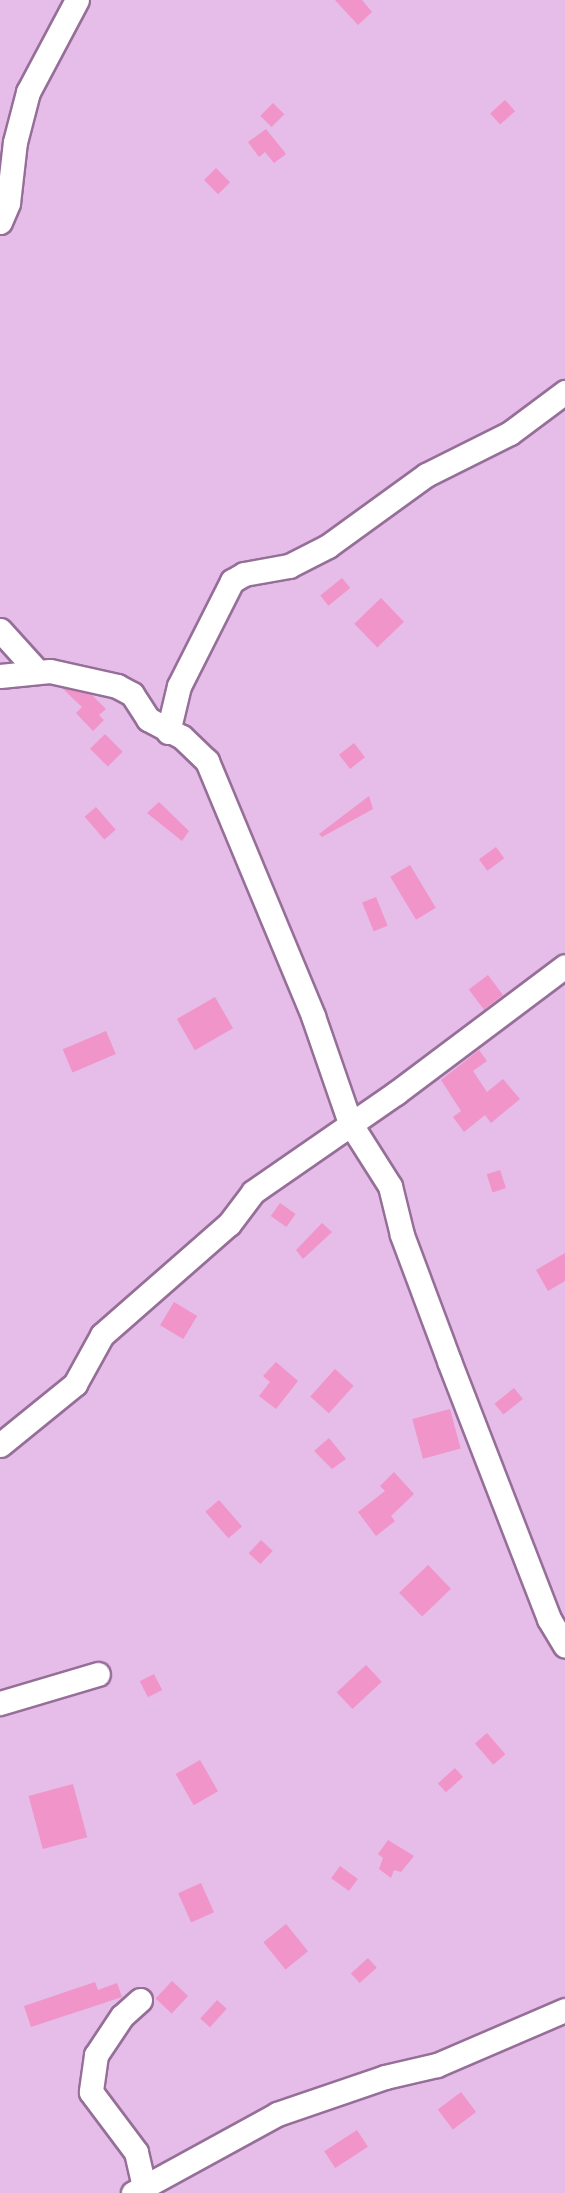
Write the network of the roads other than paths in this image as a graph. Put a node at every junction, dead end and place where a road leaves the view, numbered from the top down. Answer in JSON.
{"nodes":[{"id":1,"x":78,"y":0,"type":"edge"},
{"id":2,"x":0,"y":222,"type":"edge"},
{"id":3,"x":565,"y":392,"type":"edge"},
{"id":4,"x":0,"y":630,"type":"edge"},
{"id":5,"x":37,"y":671,"type":"junction"},
{"id":6,"x":0,"y":676,"type":"edge"},
{"id":7,"x":168,"y":732,"type":"junction"},
{"id":8,"x":565,"y":966,"type":"edge"},
{"id":9,"x":350,"y":1123,"type":"junction"},
{"id":10,"x":0,"y":1445,"type":"edge"},
{"id":11,"x":565,"y":1646,"type":"edge"},
{"id":12,"x":98,"y":1674,"type":"dead end"},
{"id":13,"x":0,"y":1703,"type":"edge"},
{"id":14,"x":140,"y":2000,"type":"dead end"},
{"id":15,"x":565,"y":2010,"type":"edge"},
{"id":16,"x":139,"y":2189,"type":"edge"}],
"edges":[{"from":1,"to":2,"type":"street"},
{"from":3,"to":7,"type":"street"},
{"from":4,"to":5,"type":"street"},
{"from":5,"to":6,"type":"street"},
{"from":5,"to":7,"type":"street"},
{"from":7,"to":9,"type":"street"},
{"from":8,"to":9,"type":"street"},
{"from":9,"to":10,"type":"street"},
{"from":9,"to":11,"type":"street"},
{"from":12,"to":13,"type":"street"},
{"from":14,"to":16,"type":"street"},
{"from":15,"to":16,"type":"street"}]}
